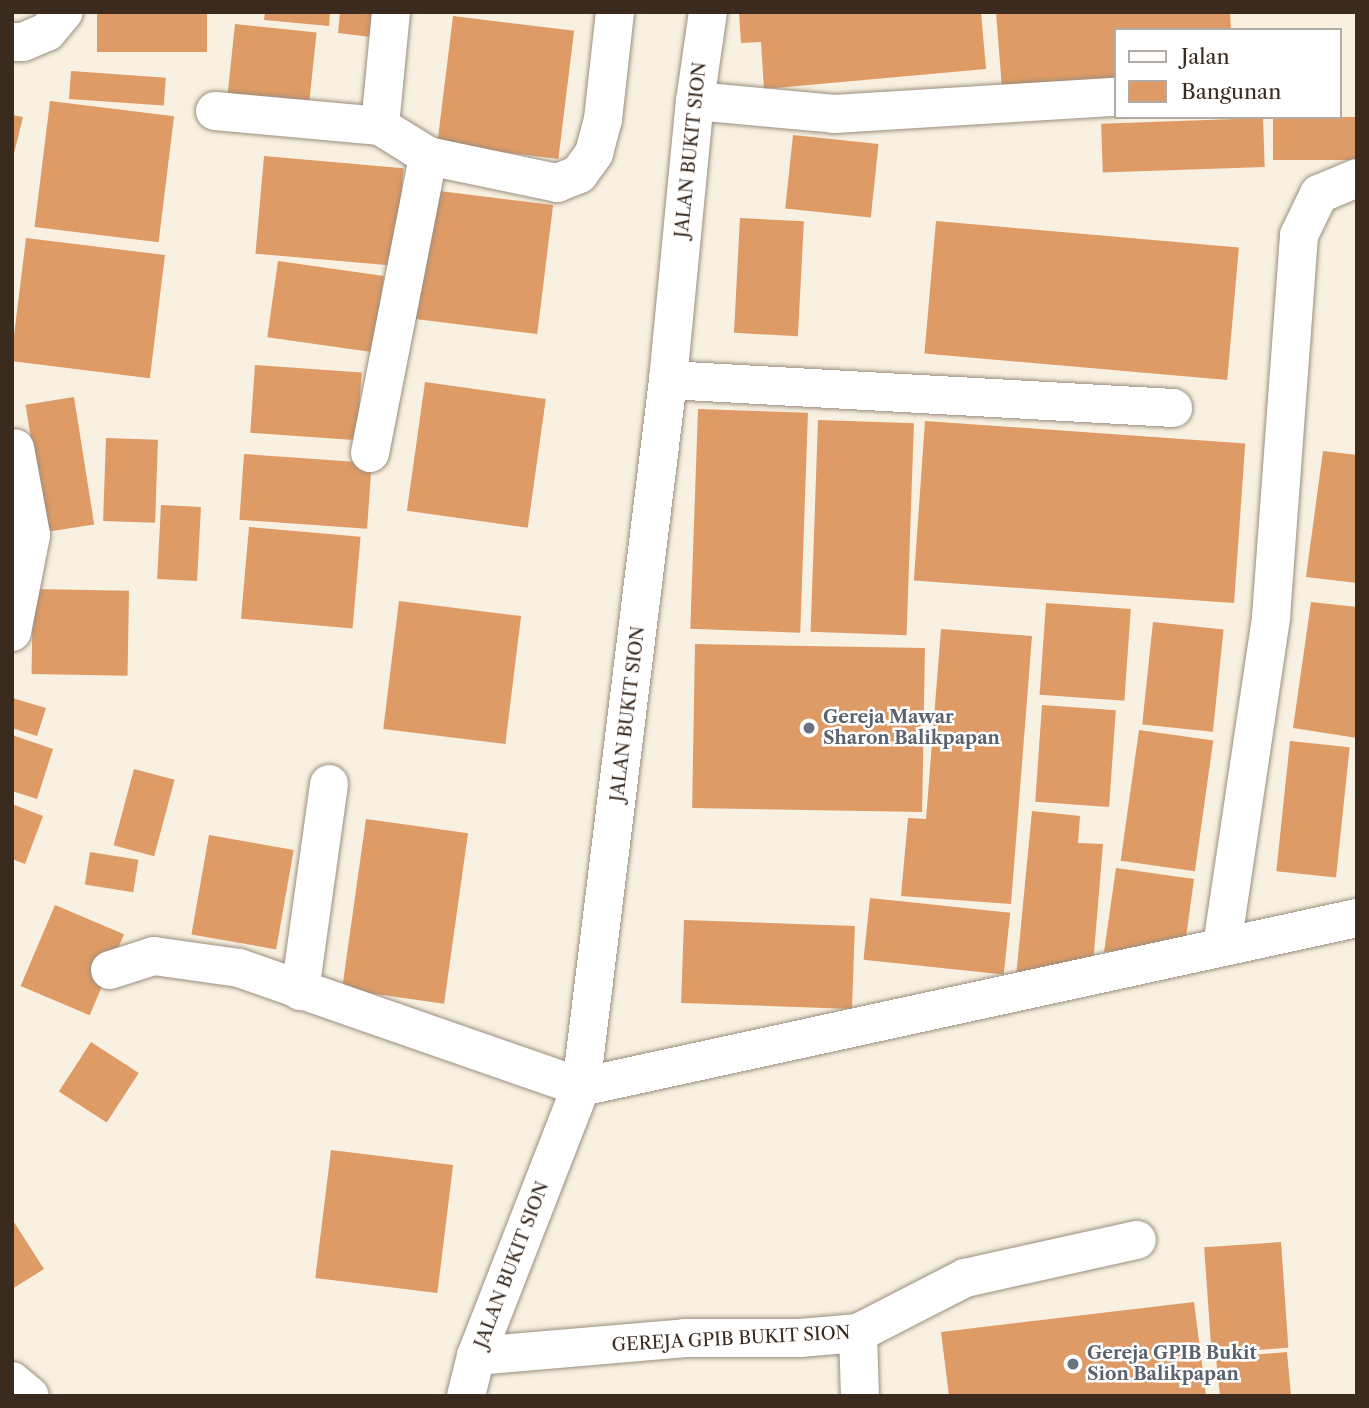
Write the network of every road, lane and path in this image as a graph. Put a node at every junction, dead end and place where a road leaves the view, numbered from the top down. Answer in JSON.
{"nodes":[{"id":1,"x":64,"y":12,"type":"edge"},
{"id":2,"x":391,"y":12,"type":"edge"},
{"id":3,"x":615,"y":12,"type":"edge"},
{"id":4,"x":708,"y":12,"type":"edge"},
{"id":5,"x":12,"y":42,"type":"edge"},
{"id":6,"x":1114,"y":97,"type":"edge"},
{"id":7,"x":695,"y":101,"type":"junction"},
{"id":8,"x":215,"y":111,"type":"dead end"},
{"id":9,"x":380,"y":126,"type":"junction"},
{"id":10,"x":428,"y":156,"type":"junction"},
{"id":11,"x":1357,"y":178,"type":"edge"},
{"id":12,"x":668,"y":380,"type":"junction"},
{"id":13,"x":1173,"y":408,"type":"dead end"},
{"id":14,"x":15,"y":448,"type":"dead end"},
{"id":15,"x":370,"y":453,"type":"dead end"},
{"id":16,"x":12,"y":632,"type":"edge"},
{"id":17,"x":329,"y":784,"type":"dead end"},
{"id":18,"x":1357,"y":918,"type":"edge"},
{"id":19,"x":1222,"y":946,"type":"junction"},
{"id":20,"x":110,"y":970,"type":"dead end"},
{"id":21,"x":300,"y":991,"type":"junction"},
{"id":22,"x":581,"y":1087,"type":"junction"},
{"id":23,"x":1137,"y":1240,"type":"dead end"},
{"id":24,"x":858,"y":1333,"type":"junction"},
{"id":25,"x":476,"y":1356,"type":"junction"},
{"id":26,"x":12,"y":1381,"type":"edge"},
{"id":27,"x":30,"y":1396,"type":"edge"},
{"id":28,"x":466,"y":1396,"type":"edge"},
{"id":29,"x":860,"y":1396,"type":"edge"}],
"edges":[{"from":1,"to":5,"type":"street"},
{"from":2,"to":9,"type":"street"},
{"from":3,"to":10,"type":"street"},
{"from":4,"to":7,"type":"street","name":"JALAN BUKIT SION"},
{"from":6,"to":7,"type":"street"},
{"from":7,"to":12,"type":"street","name":"JALAN BUKIT SION"},
{"from":8,"to":9,"type":"street"},
{"from":9,"to":10,"type":"street"},
{"from":10,"to":15,"type":"street"},
{"from":11,"to":19,"type":"street"},
{"from":12,"to":13,"type":"street"},
{"from":12,"to":22,"type":"street","name":"JALAN BUKIT SION"},
{"from":14,"to":16,"type":"street"},
{"from":17,"to":21,"type":"street"},
{"from":18,"to":19,"type":"street"},
{"from":19,"to":22,"type":"street"},
{"from":20,"to":21,"type":"street"},
{"from":21,"to":22,"type":"street"},
{"from":22,"to":25,"type":"street","name":"JALAN BUKIT SION"},
{"from":23,"to":24,"type":"street","name":"GEREJA GPIB BUKIT SION"},
{"from":24,"to":25,"type":"street","name":"GEREJA GPIB BUKIT SION"},
{"from":24,"to":29,"type":"street"},
{"from":25,"to":28,"type":"street","name":"JALAN BUKIT SION"},
{"from":26,"to":27,"type":"street"}]}
